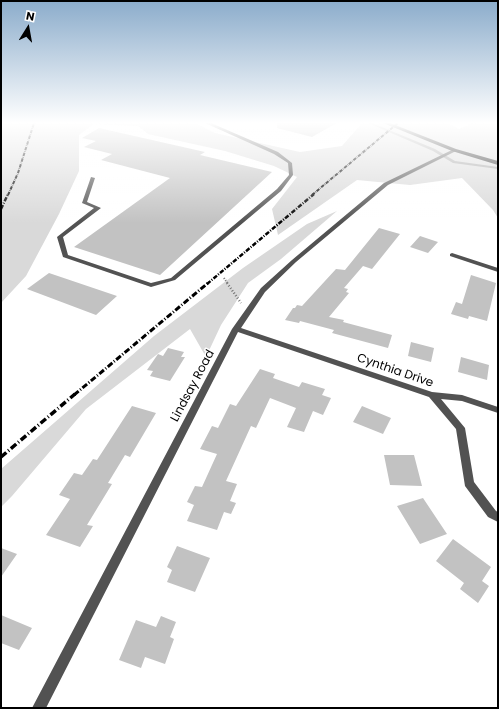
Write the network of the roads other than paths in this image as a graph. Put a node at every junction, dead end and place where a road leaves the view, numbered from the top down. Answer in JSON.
{"nodes":[{"id":1,"x":280,"y":156,"type":"edge"},
{"id":2,"x":442,"y":156,"type":"edge"},
{"id":3,"x":475,"y":156,"type":"edge"},
{"id":4,"x":498,"y":163,"type":"edge"},
{"id":5,"x":93,"y":178,"type":"dead end"},
{"id":6,"x":452,"y":255,"type":"dead end"},
{"id":7,"x":498,"y":270,"type":"edge"},
{"id":8,"x":236,"y":329,"type":"junction"},
{"id":9,"x":432,"y":395,"type":"junction"},
{"id":10,"x":498,"y":410,"type":"edge"},
{"id":11,"x":498,"y":517,"type":"edge"},
{"id":12,"x":39,"y":708,"type":"edge"}],
"edges":[{"from":1,"to":5,"type":"lane"},
{"from":2,"to":8,"type":"street","name":"Lindsay Road"},
{"from":3,"to":4,"type":"main road"},
{"from":6,"to":7,"type":"lane"},
{"from":8,"to":9,"type":"street","name":"Cynthia Drive"},
{"from":8,"to":12,"type":"street","name":"Lindsay Road"},
{"from":9,"to":10,"type":"street"},
{"from":9,"to":11,"type":"street","name":"Cynthia Drive"}]}
